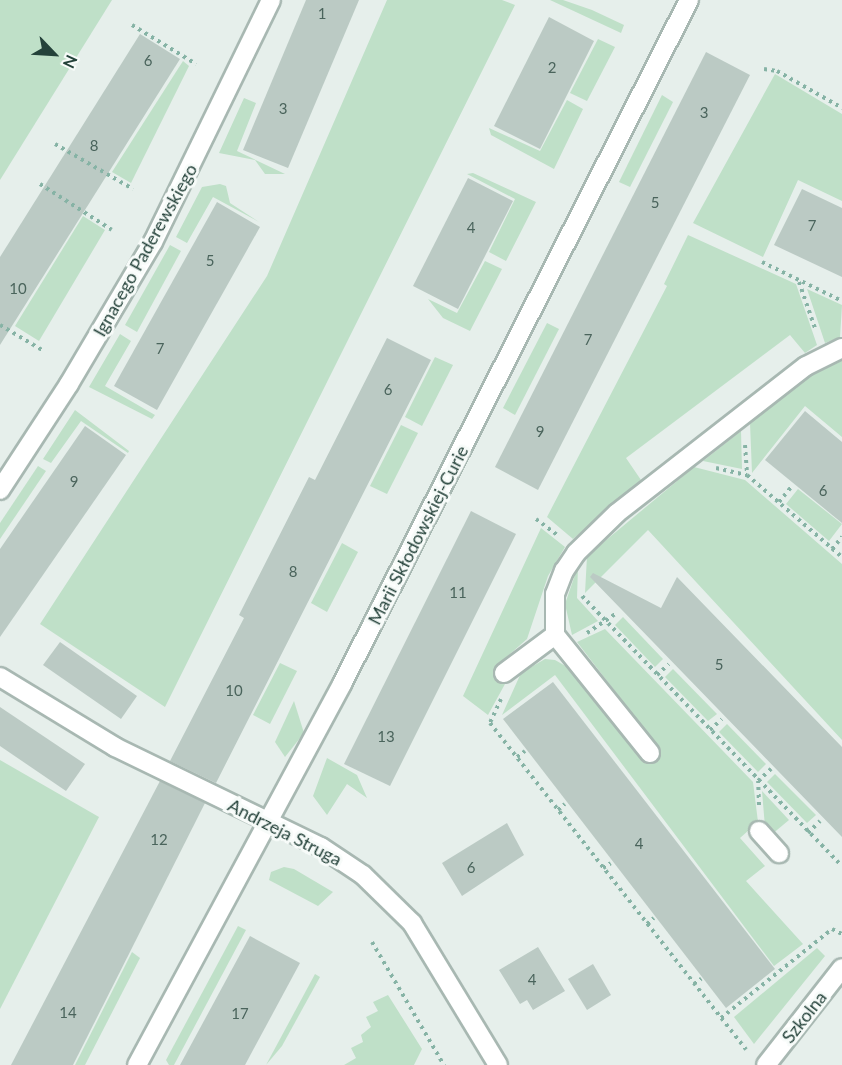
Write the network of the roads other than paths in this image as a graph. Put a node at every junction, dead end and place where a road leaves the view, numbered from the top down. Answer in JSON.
{"nodes":[{"id":1,"x":271,"y":0,"type":"edge"},
{"id":2,"x":689,"y":0,"type":"edge"},
{"id":3,"x":842,"y":348,"type":"edge"},
{"id":4,"x":0,"y":490,"type":"edge"},
{"id":5,"x":559,"y":640,"type":"junction"},
{"id":6,"x":504,"y":673,"type":"road end"},
{"id":7,"x":0,"y":677,"type":"edge"},
{"id":8,"x":650,"y":753,"type":"dead end"},
{"id":9,"x":268,"y":821,"type":"junction"},
{"id":10,"x":759,"y":831,"type":"dead end"},
{"id":11,"x":779,"y":854,"type":"dead end"},
{"id":12,"x":842,"y":968,"type":"edge"},
{"id":13,"x":137,"y":1065,"type":"edge"},
{"id":14,"x":498,"y":1065,"type":"edge"},
{"id":15,"x":766,"y":1065,"type":"edge"}],
"edges":[{"from":1,"to":4,"type":"street","name":"Ignacego Paderewskiego"},
{"from":2,"to":9,"type":"street","name":"Marii Skłodowskiej-Curie"},
{"from":3,"to":5,"type":"street"},
{"from":5,"to":6,"type":"street"},
{"from":5,"to":8,"type":"street"},
{"from":7,"to":9,"type":"street","name":"Andrzeja Struga"},
{"from":9,"to":13,"type":"street","name":"Marii Skłodowskiej-Curie"},
{"from":9,"to":14,"type":"street","name":"Andrzeja Struga"},
{"from":10,"to":11,"type":"street"},
{"from":12,"to":15,"type":"street","name":"Szkolna"}]}
